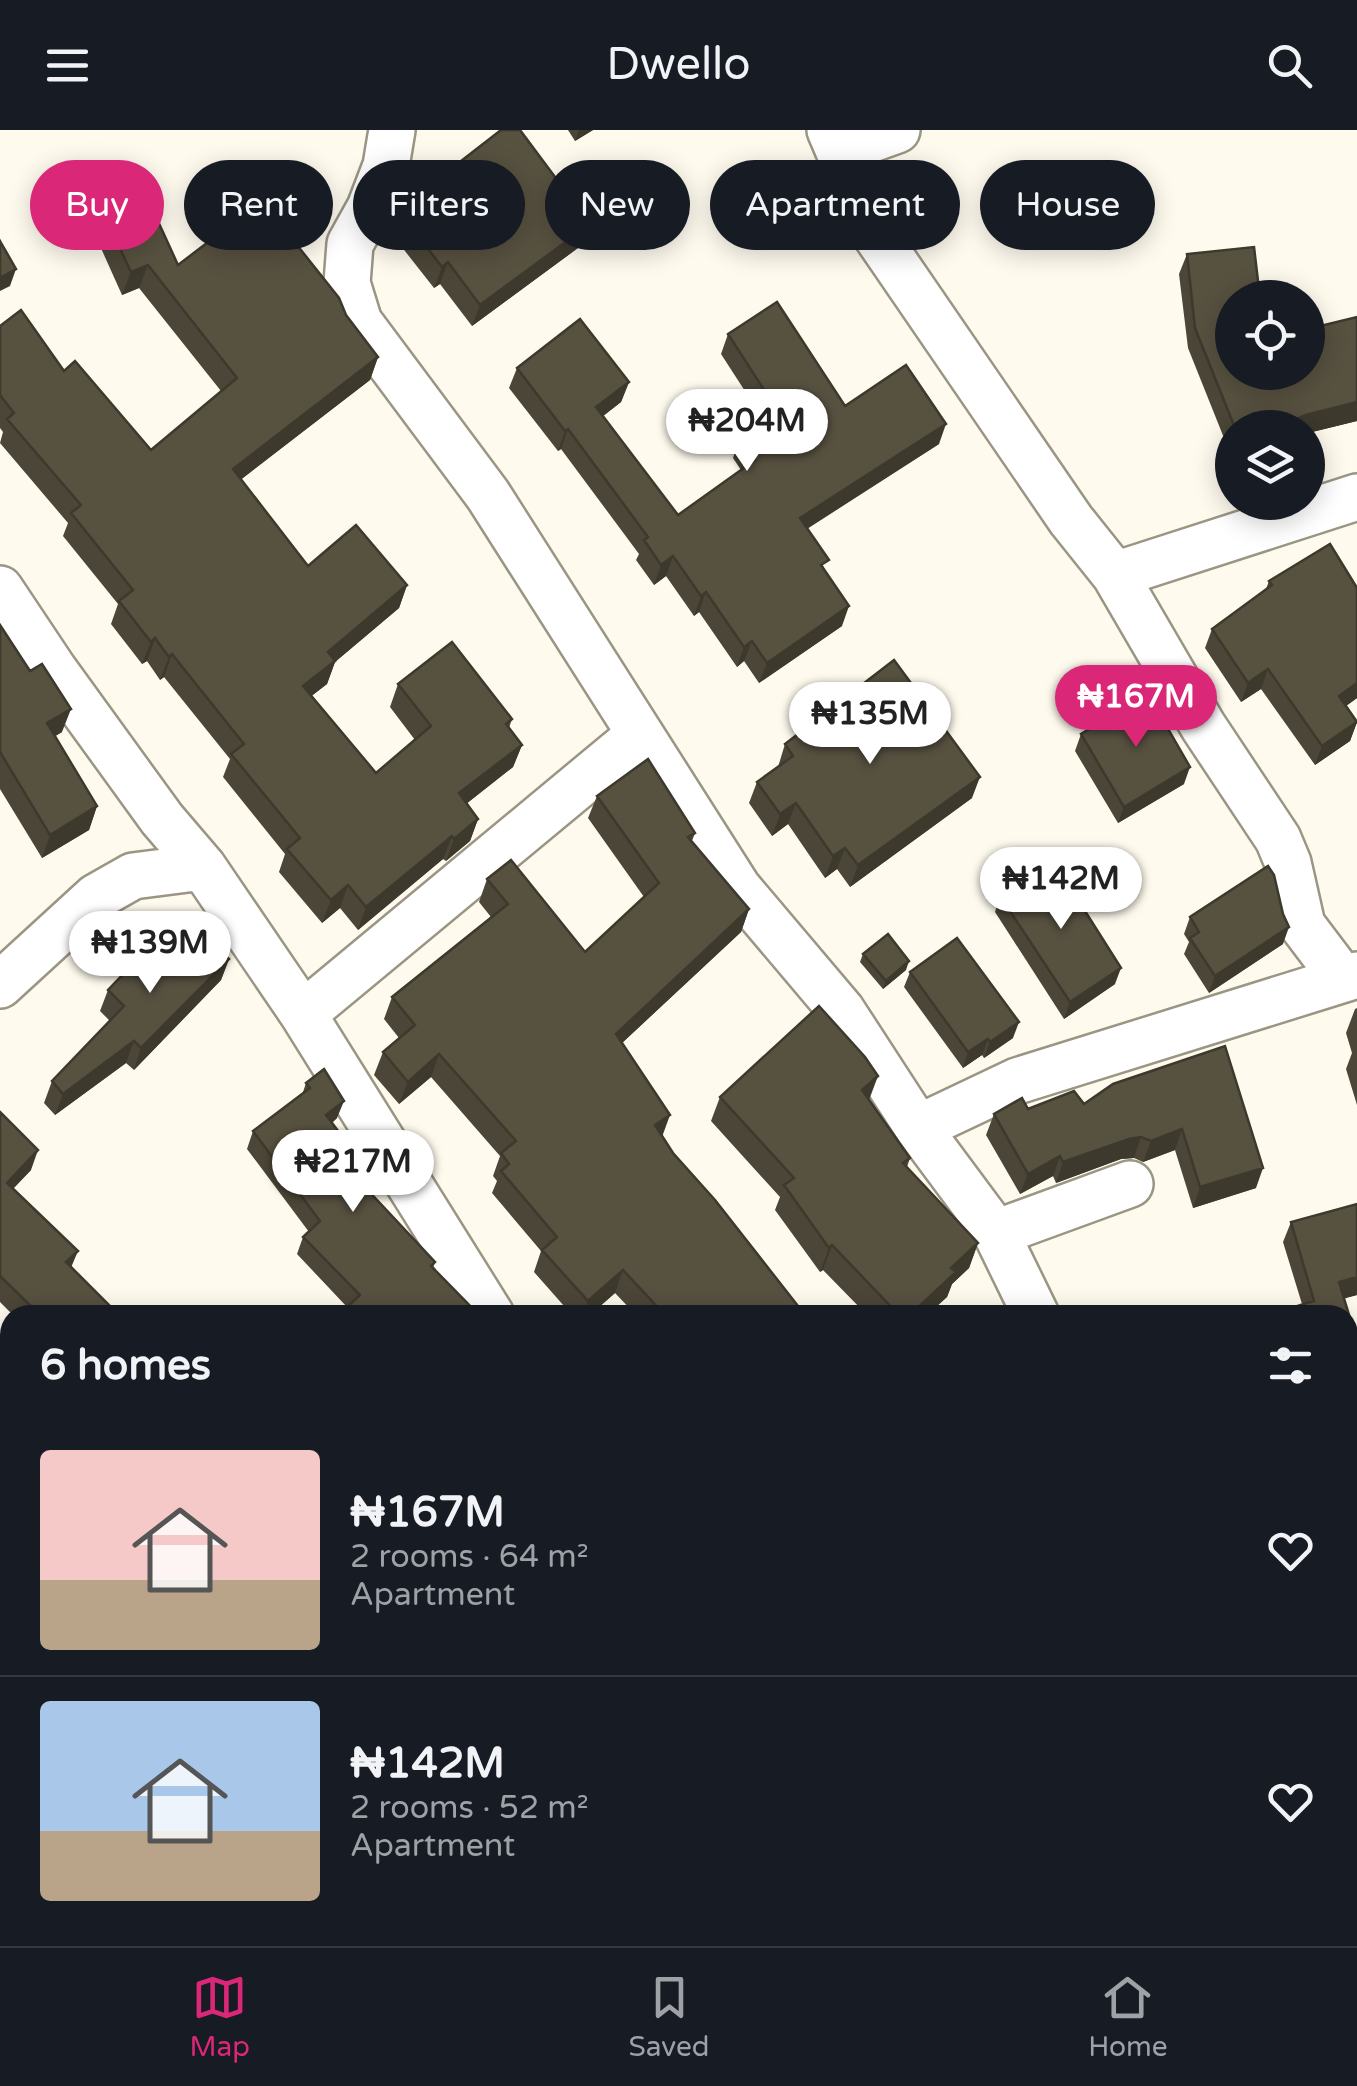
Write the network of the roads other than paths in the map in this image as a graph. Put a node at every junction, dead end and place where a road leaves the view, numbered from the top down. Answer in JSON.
{"nodes":[{"id":1,"x":392,"y":130,"type":"edge"},
{"id":2,"x":897,"y":130,"type":"edge"},
{"id":3,"x":835,"y":140,"type":"edge"},
{"id":4,"x":1357,"y":497,"type":"edge"},
{"id":5,"x":1116,"y":575,"type":"junction"},
{"id":6,"x":0,"y":588,"type":"edge"},
{"id":7,"x":638,"y":736,"type":"junction"},
{"id":8,"x":203,"y":867,"type":"junction"},
{"id":9,"x":1350,"y":976,"type":"edge"},
{"id":10,"x":0,"y":985,"type":"edge"},
{"id":11,"x":303,"y":1014,"type":"junction"},
{"id":12,"x":918,"y":1128,"type":"junction"},
{"id":13,"x":1130,"y":1184,"type":"dead end"},
{"id":14,"x":996,"y":1233,"type":"junction"},
{"id":15,"x":485,"y":1305,"type":"edge"},
{"id":16,"x":1031,"y":1305,"type":"edge"}],
"edges":[{"from":1,"to":7,"type":"street"},
{"from":2,"to":3,"type":"street"},
{"from":3,"to":5,"type":"street"},
{"from":4,"to":5,"type":"street"},
{"from":5,"to":9,"type":"street"},
{"from":6,"to":8,"type":"street"},
{"from":7,"to":11,"type":"street"},
{"from":7,"to":12,"type":"street"},
{"from":8,"to":10,"type":"street"},
{"from":8,"to":11,"type":"street"},
{"from":9,"to":12,"type":"street"},
{"from":11,"to":15,"type":"street"},
{"from":12,"to":14,"type":"street"},
{"from":13,"to":14,"type":"street"},
{"from":14,"to":16,"type":"street"}]}
